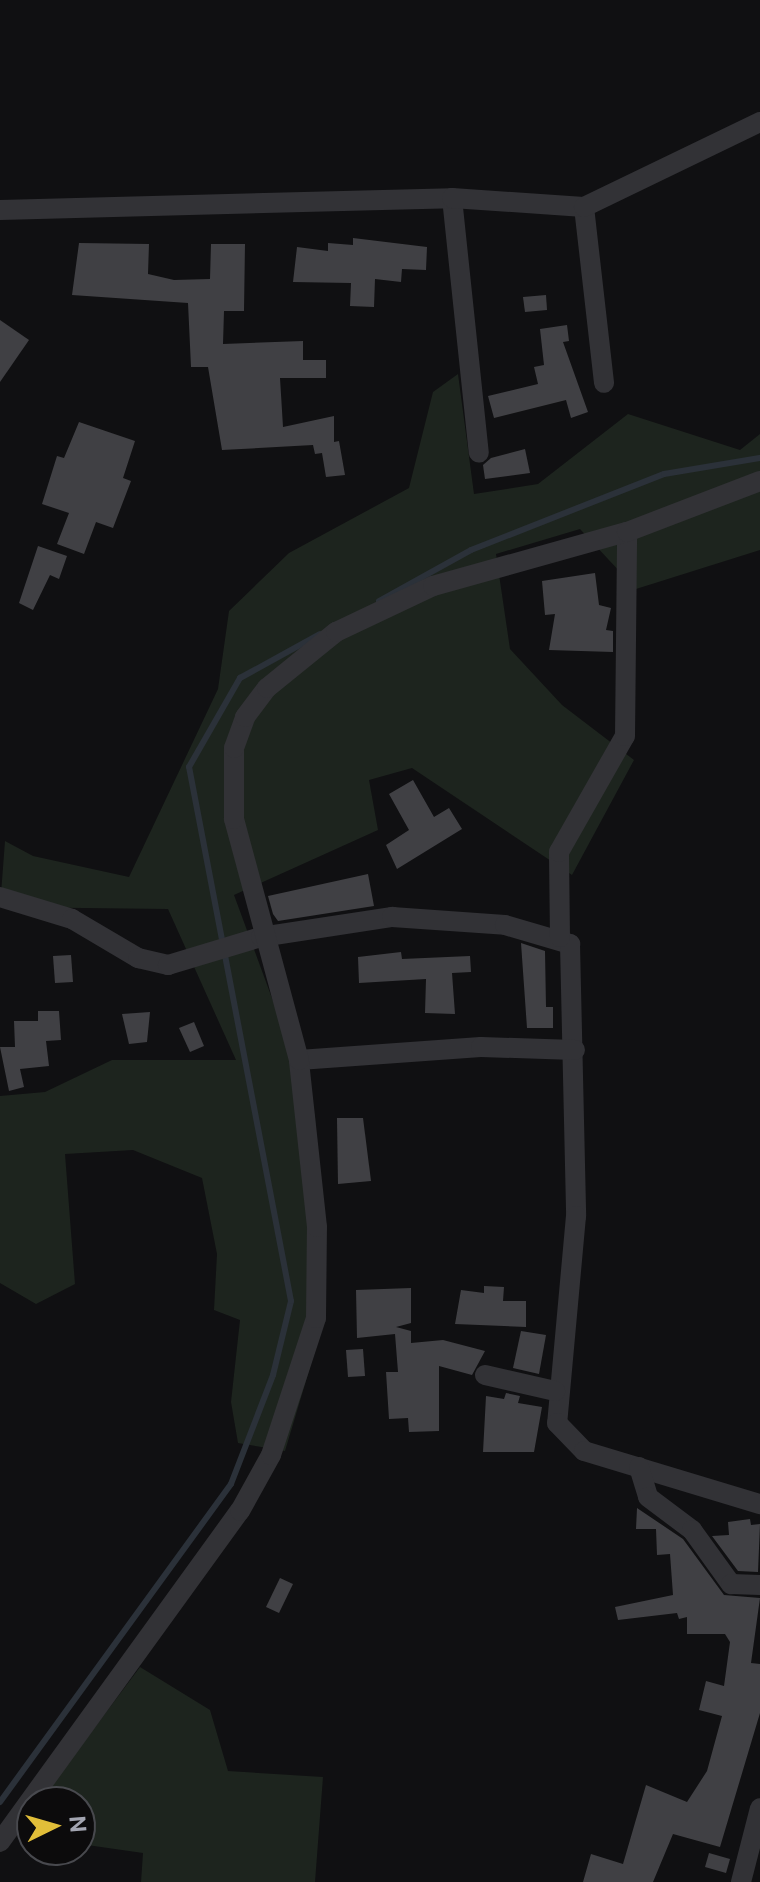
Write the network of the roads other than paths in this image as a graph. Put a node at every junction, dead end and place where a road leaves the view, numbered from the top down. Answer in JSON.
{"nodes":[{"id":1,"x":760,"y":122,"type":"edge"},
{"id":2,"x":452,"y":198,"type":"junction"},
{"id":3,"x":584,"y":207,"type":"junction"},
{"id":4,"x":0,"y":210,"type":"edge"},
{"id":5,"x":604,"y":383,"type":"dead end"},
{"id":6,"x":479,"y":453,"type":"dead end"},
{"id":7,"x":760,"y":481,"type":"edge"},
{"id":8,"x":627,"y":532,"type":"junction"},
{"id":9,"x":0,"y":897,"type":"edge"},
{"id":10,"x":266,"y":936,"type":"junction"},
{"id":11,"x":560,"y":937,"type":"junction"},
{"id":12,"x":575,"y":1050,"type":"junction"},
{"id":13,"x":299,"y":1060,"type":"junction"},
{"id":14,"x":485,"y":1375,"type":"dead end"},
{"id":15,"x":555,"y":1391,"type":"junction"},
{"id":16,"x":639,"y":1467,"type":"junction"},
{"id":17,"x":760,"y":1504,"type":"edge"},
{"id":18,"x":760,"y":1585,"type":"edge"},
{"id":19,"x":760,"y":1808,"type":"edge"},
{"id":20,"x":0,"y":1842,"type":"edge"},
{"id":21,"x":741,"y":1882,"type":"edge"}],
"edges":[{"from":1,"to":3,"type":"street"},
{"from":2,"to":3,"type":"street"},
{"from":2,"to":4,"type":"street"},
{"from":2,"to":6,"type":"street"},
{"from":3,"to":5,"type":"street"},
{"from":7,"to":8,"type":"street"},
{"from":8,"to":10,"type":"street"},
{"from":8,"to":11,"type":"street"},
{"from":9,"to":10,"type":"street"},
{"from":10,"to":11,"type":"street"},
{"from":10,"to":13,"type":"street"},
{"from":11,"to":12,"type":"street"},
{"from":12,"to":13,"type":"street"},
{"from":12,"to":15,"type":"street"},
{"from":13,"to":20,"type":"street"},
{"from":14,"to":15,"type":"street"},
{"from":15,"to":16,"type":"street"},
{"from":16,"to":17,"type":"street"},
{"from":16,"to":18,"type":"street"},
{"from":19,"to":21,"type":"street"}]}
